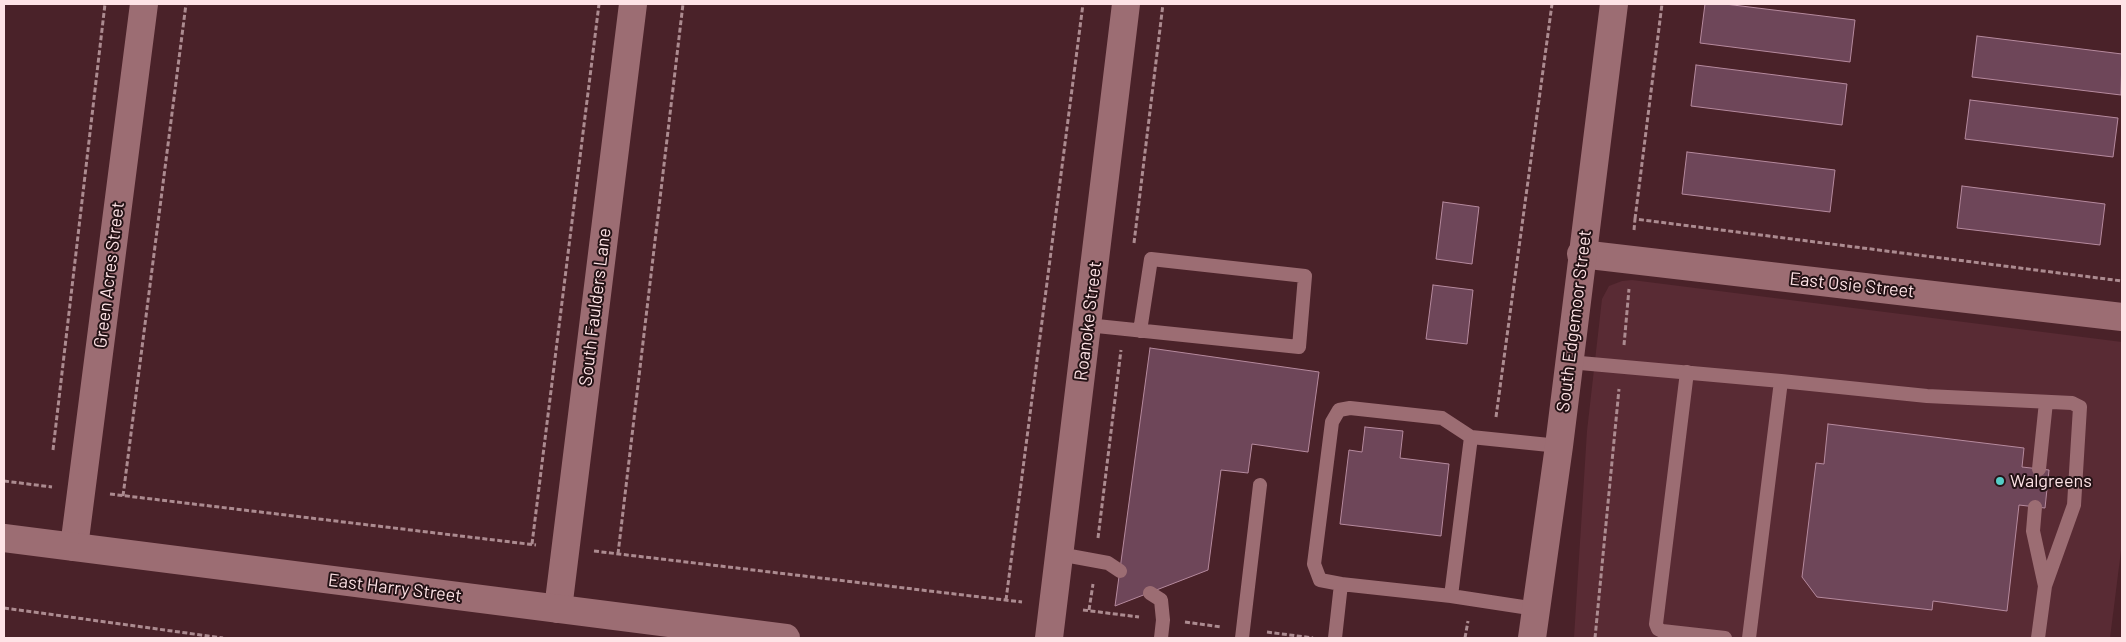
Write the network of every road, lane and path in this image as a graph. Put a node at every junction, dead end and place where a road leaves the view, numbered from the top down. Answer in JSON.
{"nodes":[{"id":1,"x":105,"y":4,"type":"edge"},
{"id":2,"x":144,"y":4,"type":"edge"},
{"id":3,"x":186,"y":4,"type":"edge"},
{"id":4,"x":599,"y":4,"type":"edge"},
{"id":5,"x":633,"y":4,"type":"edge"},
{"id":6,"x":683,"y":4,"type":"edge"},
{"id":7,"x":1083,"y":4,"type":"edge"},
{"id":8,"x":1126,"y":4,"type":"edge"},
{"id":9,"x":1552,"y":4,"type":"edge"},
{"id":10,"x":1614,"y":4,"type":"edge"},
{"id":11,"x":1662,"y":4,"type":"edge"},
{"id":12,"x":1635,"y":219,"type":"junction"},
{"id":13,"x":1581,"y":254,"type":"junction"},
{"id":14,"x":1632,"y":261,"type":"junction"},
{"id":15,"x":2122,"y":281,"type":"edge"},
{"id":16,"x":2122,"y":317,"type":"edge"},
{"id":17,"x":1087,"y":325,"type":"junction"},
{"id":18,"x":1140,"y":331,"type":"junction"},
{"id":19,"x":1568,"y":362,"type":"junction"},
{"id":20,"x":1622,"y":367,"type":"junction"},
{"id":21,"x":1687,"y":372,"type":"junction"},
{"id":22,"x":1781,"y":381,"type":"junction"},
{"id":23,"x":2046,"y":402,"type":"junction"},
{"id":24,"x":1471,"y":437,"type":"junction"},
{"id":25,"x":1492,"y":439,"type":"junction"},
{"id":26,"x":1559,"y":446,"type":"junction"},
{"id":27,"x":52,"y":457,"type":"dead end"},
{"id":28,"x":2039,"y":469,"type":"dead end"},
{"id":29,"x":50,"y":477,"type":"dead end"},
{"id":30,"x":4,"y":481,"type":"edge"},
{"id":31,"x":1260,"y":484,"type":"dead end"},
{"id":32,"x":49,"y":486,"type":"junction"},
{"id":33,"x":81,"y":491,"type":"junction"},
{"id":34,"x":123,"y":496,"type":"junction"},
{"id":35,"x":2035,"y":507,"type":"dead end"},
{"id":36,"x":4,"y":538,"type":"edge"},
{"id":37,"x":532,"y":544,"type":"junction"},
{"id":38,"x":74,"y":547,"type":"junction"},
{"id":39,"x":565,"y":548,"type":"junction"},
{"id":40,"x":618,"y":554,"type":"junction"},
{"id":41,"x":1059,"y":554,"type":"junction"},
{"id":42,"x":1120,"y":571,"type":"dead end"},
{"id":43,"x":1342,"y":584,"type":"junction"},
{"id":44,"x":2045,"y":586,"type":"junction"},
{"id":45,"x":1150,"y":593,"type":"dead end"},
{"id":46,"x":1451,"y":596,"type":"junction"},
{"id":47,"x":1471,"y":599,"type":"junction"},
{"id":48,"x":1006,"y":600,"type":"junction"},
{"id":49,"x":1053,"y":606,"type":"junction"},
{"id":50,"x":4,"y":608,"type":"edge"},
{"id":51,"x":1536,"y":609,"type":"junction"},
{"id":52,"x":558,"y":610,"type":"junction"},
{"id":53,"x":1163,"y":620,"type":"junction"},
{"id":54,"x":1242,"y":634,"type":"edge"},
{"id":55,"x":223,"y":638,"type":"edge"},
{"id":56,"x":786,"y":638,"type":"edge"},
{"id":57,"x":1049,"y":638,"type":"edge"},
{"id":58,"x":1161,"y":638,"type":"edge"},
{"id":59,"x":1316,"y":638,"type":"edge"},
{"id":60,"x":1335,"y":638,"type":"edge"},
{"id":61,"x":1465,"y":638,"type":"edge"},
{"id":62,"x":1532,"y":638,"type":"edge"},
{"id":63,"x":1595,"y":638,"type":"edge"},
{"id":64,"x":1725,"y":638,"type":"edge"},
{"id":65,"x":1749,"y":638,"type":"edge"},
{"id":66,"x":2038,"y":638,"type":"edge"}],
"edges":[{"from":1,"to":27,"type":"path"},
{"from":2,"to":33,"type":"street","name":"Green Acres Street"},
{"from":3,"to":34,"type":"path"},
{"from":4,"to":37,"type":"path"},
{"from":5,"to":39,"type":"street","name":"South Faulders Lane"},
{"from":6,"to":40,"type":"path"},
{"from":7,"to":48,"type":"path"},
{"from":8,"to":17,"type":"street","name":"Roanoke Street"},
{"from":9,"to":25,"type":"path"},
{"from":10,"to":13,"type":"street","name":"South Edgemoor Street"},
{"from":11,"to":12,"type":"path"},
{"from":12,"to":14,"type":"path"},
{"from":12,"to":15,"type":"path"},
{"from":13,"to":14,"type":"street","name":"East Osie Street"},
{"from":13,"to":19,"type":"street","name":"South Edgemoor Street"},
{"from":14,"to":16,"type":"street","name":"East Osie Street"},
{"from":14,"to":20,"type":"path"},
{"from":17,"to":18,"type":"lane"},
{"from":17,"to":41,"type":"street","name":"Roanoke Street"},
{"from":18,"to":18,"type":"lane"},
{"from":19,"to":20,"type":"lane"},
{"from":19,"to":26,"type":"street","name":"South Edgemoor Street"},
{"from":20,"to":21,"type":"lane"},
{"from":20,"to":63,"type":"path"},
{"from":21,"to":22,"type":"lane"},
{"from":21,"to":64,"type":"lane"},
{"from":22,"to":23,"type":"lane"},
{"from":22,"to":65,"type":"lane"},
{"from":23,"to":28,"type":"lane"},
{"from":23,"to":44,"type":"lane"},
{"from":24,"to":25,"type":"lane"},
{"from":24,"to":43,"type":"lane"},
{"from":24,"to":46,"type":"lane"},
{"from":25,"to":26,"type":"lane"},
{"from":26,"to":51,"type":"street","name":"South Edgemoor Street"},
{"from":29,"to":32,"type":"path"},
{"from":30,"to":32,"type":"path"},
{"from":31,"to":54,"type":"lane"},
{"from":32,"to":33,"type":"path"},
{"from":33,"to":34,"type":"path"},
{"from":33,"to":38,"type":"street","name":"Green Acres Street"},
{"from":34,"to":37,"type":"path"},
{"from":35,"to":44,"type":"lane"},
{"from":36,"to":38,"type":"street","name":"East Harry Street"},
{"from":37,"to":39,"type":"path"},
{"from":38,"to":52,"type":"street","name":"East Harry Street"},
{"from":39,"to":40,"type":"path"},
{"from":39,"to":52,"type":"street","name":"South Faulders Lane"},
{"from":40,"to":48,"type":"path"},
{"from":41,"to":42,"type":"lane"},
{"from":41,"to":49,"type":"street","name":"Roanoke Street"},
{"from":43,"to":46,"type":"lane"},
{"from":43,"to":60,"type":"lane"},
{"from":44,"to":66,"type":"lane"},
{"from":45,"to":53,"type":"lane"},
{"from":46,"to":47,"type":"lane"},
{"from":47,"to":51,"type":"lane"},
{"from":47,"to":61,"type":"path"},
{"from":48,"to":49,"type":"path"},
{"from":49,"to":53,"type":"path"},
{"from":49,"to":57,"type":"street","name":"Roanoke Street"},
{"from":50,"to":55,"type":"path"},
{"from":51,"to":62,"type":"street","name":"South Edgemoor Street"},
{"from":52,"to":56,"type":"street","name":"East Harry Street"},
{"from":53,"to":54,"type":"path"},
{"from":53,"to":58,"type":"lane"},
{"from":54,"to":59,"type":"path"}]}
